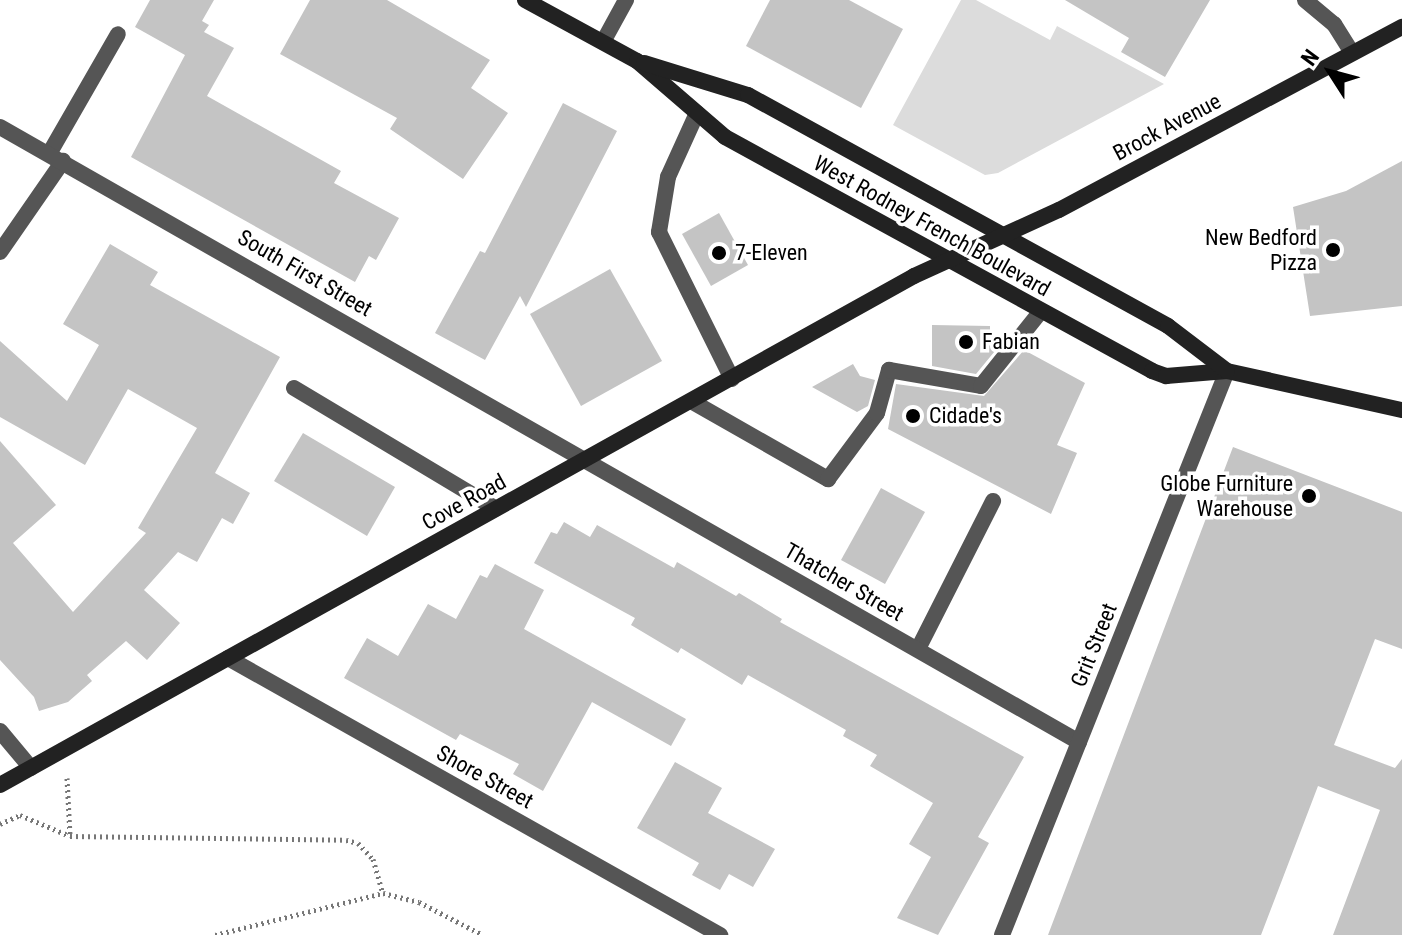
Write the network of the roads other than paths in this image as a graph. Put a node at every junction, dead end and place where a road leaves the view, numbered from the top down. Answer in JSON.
{"nodes":[{"id":1,"x":525,"y":0,"type":"edge"},
{"id":2,"x":626,"y":0,"type":"edge"},
{"id":3,"x":1305,"y":0,"type":"edge"},
{"id":4,"x":1402,"y":27,"type":"edge"},
{"id":5,"x":118,"y":34,"type":"dead end"},
{"id":6,"x":603,"y":42,"type":"junction"},
{"id":7,"x":1352,"y":53,"type":"junction"},
{"id":8,"x":637,"y":61,"type":"junction"},
{"id":9,"x":697,"y":113,"type":"junction"},
{"id":10,"x":0,"y":127,"type":"edge"},
{"id":11,"x":56,"y":158,"type":"junction"},
{"id":12,"x":1003,"y":236,"type":"junction"},
{"id":13,"x":0,"y":252,"type":"edge"},
{"id":14,"x":951,"y":262,"type":"junction"},
{"id":15,"x":1041,"y":311,"type":"junction"},
{"id":16,"x":1227,"y":371,"type":"junction"},
{"id":17,"x":732,"y":379,"type":"junction"},
{"id":18,"x":294,"y":388,"type":"dead end"},
{"id":19,"x":691,"y":401,"type":"junction"},
{"id":20,"x":1402,"y":410,"type":"edge"},
{"id":21,"x":587,"y":459,"type":"junction"},
{"id":22,"x":993,"y":501,"type":"dead end"},
{"id":23,"x":496,"y":509,"type":"junction"},
{"id":24,"x":918,"y":649,"type":"junction"},
{"id":25,"x":228,"y":658,"type":"junction"},
{"id":26,"x":0,"y":731,"type":"edge"},
{"id":27,"x":1079,"y":742,"type":"junction"},
{"id":28,"x":31,"y":768,"type":"junction"},
{"id":29,"x":0,"y":785,"type":"edge"},
{"id":30,"x":720,"y":935,"type":"edge"},
{"id":31,"x":1002,"y":935,"type":"edge"}],
"edges":[{"from":1,"to":6,"type":"main road","name":"West Rodney French Boulevard"},
{"from":2,"to":6,"type":"street"},
{"from":3,"to":7,"type":"street"},
{"from":4,"to":7,"type":"main road","name":"Brock Avenue"},
{"from":5,"to":11,"type":"street"},
{"from":6,"to":8,"type":"main road","name":"West Rodney French Boulevard"},
{"from":7,"to":12,"type":"main road","name":"Brock Avenue"},
{"from":8,"to":9,"type":"main road","name":"West Rodney French Boulevard"},
{"from":8,"to":12,"type":"main road","name":"West Rodney French Boulevard"},
{"from":9,"to":14,"type":"main road","name":"West Rodney French Boulevard"},
{"from":9,"to":17,"type":"street"},
{"from":10,"to":11,"type":"street","name":"South First Street"},
{"from":11,"to":13,"type":"street"},
{"from":11,"to":21,"type":"street","name":"South First Street"},
{"from":12,"to":14,"type":"main road","name":"Brock Avenue"},
{"from":12,"to":16,"type":"main road","name":"West Rodney French Boulevard"},
{"from":14,"to":15,"type":"main road","name":"West Rodney French Boulevard"},
{"from":14,"to":17,"type":"main road","name":"Cove Road"},
{"from":15,"to":16,"type":"main road","name":"West Rodney French Boulevard"},
{"from":15,"to":19,"type":"street"},
{"from":16,"to":20,"type":"main road","name":"West Rodney French Boulevard"},
{"from":16,"to":27,"type":"street","name":"Grit Street"},
{"from":17,"to":19,"type":"main road","name":"Cove Road"},
{"from":18,"to":23,"type":"street"},
{"from":19,"to":21,"type":"main road","name":"Cove Road"},
{"from":21,"to":23,"type":"main road","name":"Cove Road"},
{"from":21,"to":24,"type":"street","name":"Thatcher Street"},
{"from":22,"to":24,"type":"street"},
{"from":23,"to":25,"type":"main road","name":"Cove Road"},
{"from":24,"to":27,"type":"street","name":"Thatcher Street"},
{"from":25,"to":28,"type":"main road","name":"Cove Road"},
{"from":25,"to":30,"type":"street","name":"Shore Street"},
{"from":26,"to":28,"type":"street"},
{"from":27,"to":31,"type":"street","name":"Grit Street"},
{"from":28,"to":29,"type":"main road","name":"Cove Road"}]}
